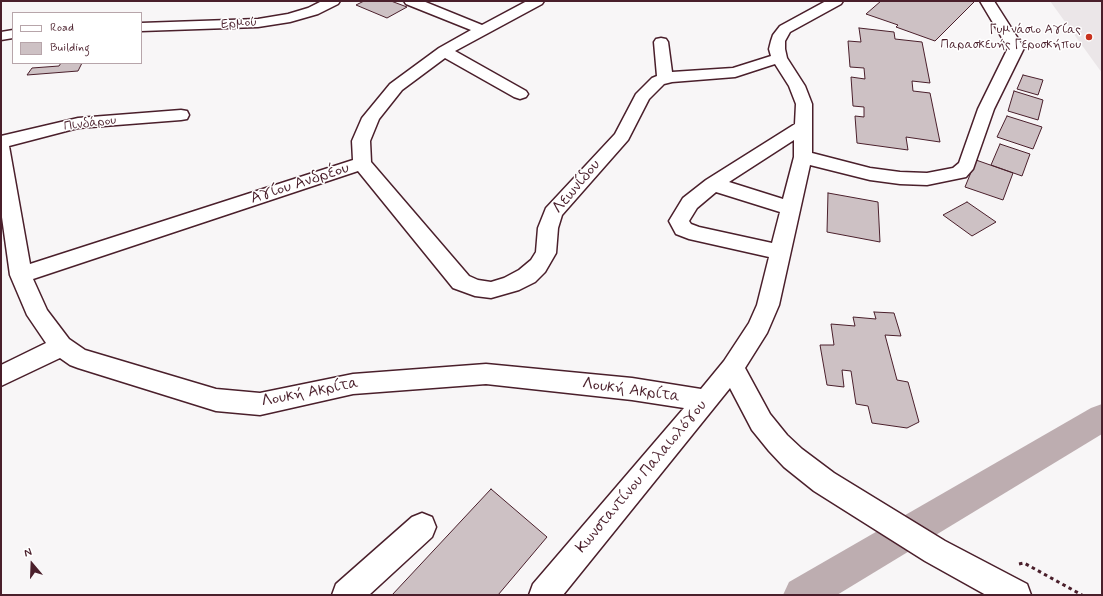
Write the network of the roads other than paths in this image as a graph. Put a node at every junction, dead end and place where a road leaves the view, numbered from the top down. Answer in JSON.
{"nodes":[{"id":1,"x":333,"y":1,"type":"edge"},
{"id":2,"x":411,"y":1,"type":"edge"},
{"id":3,"x":537,"y":1,"type":"edge"},
{"id":4,"x":836,"y":1,"type":"edge"},
{"id":5,"x":987,"y":1,"type":"edge"},
{"id":6,"x":142,"y":27,"type":"edge"},
{"id":7,"x":483,"y":30,"type":"junction"},
{"id":8,"x":12,"y":34,"type":"edge"},
{"id":9,"x":1,"y":36,"type":"edge"},
{"id":10,"x":662,"y":42,"type":"dead end"},
{"id":11,"x":444,"y":50,"type":"junction"},
{"id":12,"x":779,"y":58,"type":"junction"},
{"id":13,"x":665,"y":79,"type":"junction"},
{"id":14,"x":520,"y":94,"type":"dead end"},
{"id":15,"x":181,"y":115,"type":"dead end"},
{"id":16,"x":804,"y":127,"type":"junction"},
{"id":17,"x":1,"y":142,"type":"edge"},
{"id":18,"x":1,"y":147,"type":"edge"},
{"id":19,"x":803,"y":157,"type":"junction"},
{"id":20,"x":362,"y":163,"type":"junction"},
{"id":21,"x":713,"y":184,"type":"junction"},
{"id":22,"x":790,"y":208,"type":"junction"},
{"id":23,"x":780,"y":252,"type":"junction"},
{"id":24,"x":22,"y":275,"type":"junction"},
{"id":25,"x":61,"y":346,"type":"junction"},
{"id":26,"x":732,"y":368,"type":"junction"},
{"id":27,"x":1,"y":376,"type":"edge"},
{"id":28,"x":706,"y":402,"type":"junction"},
{"id":29,"x":422,"y":528,"type":"dead end"},
{"id":30,"x":348,"y":595,"type":"edge"},
{"id":31,"x":544,"y":595,"type":"edge"},
{"id":32,"x":1016,"y":595,"type":"edge"}],
"edges":[{"from":1,"to":6,"type":"street","name":"Ερμού"},
{"from":2,"to":7,"type":"street"},
{"from":3,"to":7,"type":"street","name":"Αγίου Ανδρέου"},
{"from":4,"to":12,"type":"street"},
{"from":5,"to":19,"type":"street"},
{"from":7,"to":11,"type":"street","name":"Αγίου Ανδρέου"},
{"from":8,"to":9,"type":"street"},
{"from":10,"to":13,"type":"street"},
{"from":11,"to":14,"type":"street"},
{"from":11,"to":20,"type":"street","name":"Αγίου Ανδρέου"},
{"from":12,"to":13,"type":"street","name":"Λεωνίδου"},
{"from":12,"to":16,"type":"street","name":"Κωνσταντίνου Παλαιολόγου"},
{"from":13,"to":20,"type":"street","name":"Λεωνίδου"},
{"from":15,"to":17,"type":"street","name":"Πινδάρου"},
{"from":16,"to":19,"type":"street","name":"Κωνσταντίνου Παλαιολόγου"},
{"from":16,"to":21,"type":"street"},
{"from":18,"to":24,"type":"street","name":"Λουκή Ακρίτα"},
{"from":19,"to":22,"type":"street","name":"Κωνσταντίνου Παλαιολόγου"},
{"from":20,"to":24,"type":"street","name":"Αγίου Ανδρέου"},
{"from":21,"to":22,"type":"street"},
{"from":21,"to":23,"type":"street"},
{"from":22,"to":23,"type":"street","name":"Κωνσταντίνου Παλαιολόγου"},
{"from":23,"to":26,"type":"street","name":"Κωνσταντίνου Παλαιολόγου"},
{"from":24,"to":25,"type":"street","name":"Λουκή Ακρίτα"},
{"from":25,"to":27,"type":"street"},
{"from":25,"to":28,"type":"street","name":"Λουκή Ακρίτα"},
{"from":26,"to":28,"type":"street","name":"Κωνσταντίνου Παλαιολόγου"},
{"from":26,"to":32,"type":"street"},
{"from":28,"to":31,"type":"street","name":"Κωνσταντίνου Παλαιολόγου"},
{"from":29,"to":30,"type":"street"}]}
